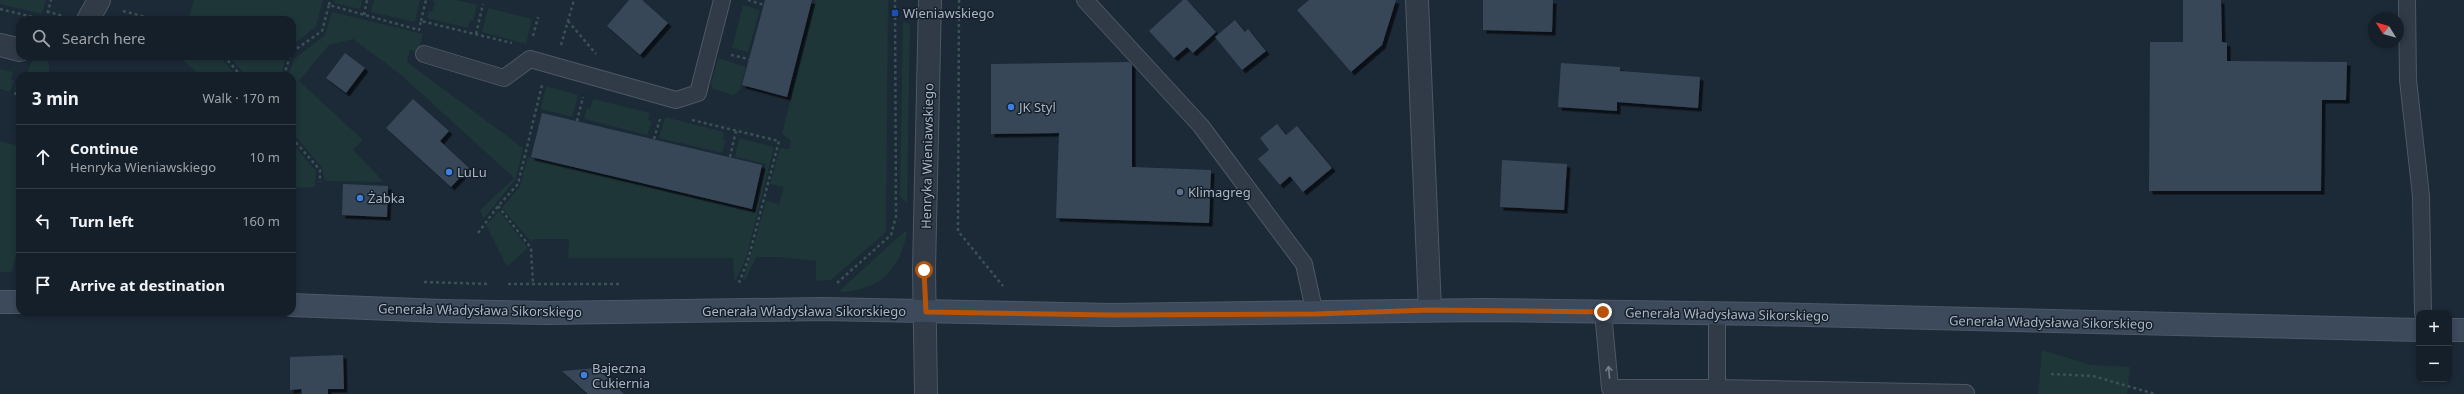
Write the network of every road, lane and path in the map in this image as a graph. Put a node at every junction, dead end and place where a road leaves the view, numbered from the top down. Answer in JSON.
{"nodes":[{"id":1,"x":51,"y":0,"type":"edge"},
{"id":2,"x":98,"y":0,"type":"edge"},
{"id":3,"x":330,"y":0,"type":"edge"},
{"id":4,"x":368,"y":0,"type":"edge"},
{"id":5,"x":426,"y":0,"type":"edge"},
{"id":6,"x":574,"y":0,"type":"edge"},
{"id":7,"x":722,"y":0,"type":"edge"},
{"id":8,"x":748,"y":0,"type":"edge"},
{"id":9,"x":895,"y":0,"type":"edge"},
{"id":10,"x":930,"y":0,"type":"edge"},
{"id":11,"x":959,"y":0,"type":"edge"},
{"id":12,"x":1085,"y":0,"type":"edge"},
{"id":13,"x":1418,"y":0,"type":"edge"},
{"id":14,"x":2407,"y":0,"type":"edge"},
{"id":15,"x":483,"y":4,"type":"dead end"},
{"id":16,"x":764,"y":4,"type":"dead end"},
{"id":17,"x":329,"y":6,"type":"junction"},
{"id":18,"x":0,"y":10,"type":"edge"},
{"id":19,"x":47,"y":11,"type":"junction"},
{"id":20,"x":136,"y":15,"type":"dead end"},
{"id":21,"x":364,"y":15,"type":"junction"},
{"id":22,"x":27,"y":16,"type":"edge"},
{"id":23,"x":46,"y":16,"type":"edge"},
{"id":24,"x":63,"y":16,"type":"edge"},
{"id":25,"x":90,"y":16,"type":"edge"},
{"id":26,"x":140,"y":16,"type":"edge"},
{"id":27,"x":538,"y":17,"type":"dead end"},
{"id":28,"x":568,"y":20,"type":"junction"},
{"id":29,"x":420,"y":21,"type":"junction"},
{"id":30,"x":476,"y":34,"type":"junction"},
{"id":31,"x":532,"y":40,"type":"dead end"},
{"id":32,"x":0,"y":45,"type":"edge"},
{"id":33,"x":517,"y":45,"type":"dead end"},
{"id":34,"x":561,"y":47,"type":"dead end"},
{"id":35,"x":16,"y":49,"type":"edge"},
{"id":36,"x":296,"y":49,"type":"edge"},
{"id":37,"x":726,"y":53,"type":"dead end"},
{"id":38,"x":424,"y":54,"type":"dead end"},
{"id":39,"x":598,"y":56,"type":"dead end"},
{"id":40,"x":749,"y":59,"type":"dead end"},
{"id":41,"x":227,"y":60,"type":"edge"},
{"id":42,"x":289,"y":60,"type":"edge"},
{"id":43,"x":238,"y":72,"type":"edge"},
{"id":44,"x":285,"y":72,"type":"edge"},
{"id":45,"x":549,"y":84,"type":"dead end"},
{"id":46,"x":16,"y":91,"type":"edge"},
{"id":47,"x":584,"y":93,"type":"dead end"},
{"id":48,"x":15,"y":95,"type":"dead end"},
{"id":49,"x":661,"y":112,"type":"dead end"},
{"id":50,"x":687,"y":119,"type":"dead end"},
{"id":51,"x":577,"y":121,"type":"dead end"},
{"id":52,"x":736,"y":131,"type":"junction"},
{"id":53,"x":654,"y":139,"type":"dead end"},
{"id":54,"x":296,"y":143,"type":"edge"},
{"id":55,"x":730,"y":157,"type":"dead end"},
{"id":56,"x":320,"y":182,"type":"dead end"},
{"id":57,"x":498,"y":206,"type":"junction"},
{"id":58,"x":478,"y":233,"type":"dead end"},
{"id":59,"x":419,"y":282,"type":"dead end"},
{"id":60,"x":497,"y":284,"type":"dead end"},
{"id":61,"x":504,"y":284,"type":"dead end"},
{"id":62,"x":533,"y":284,"type":"junction"},
{"id":63,"x":624,"y":284,"type":"dead end"},
{"id":64,"x":730,"y":286,"type":"dead end"},
{"id":65,"x":737,"y":286,"type":"junction"},
{"id":66,"x":745,"y":286,"type":"dead end"},
{"id":67,"x":834,"y":286,"type":"dead end"},
{"id":68,"x":1005,"y":288,"type":"dead end"},
{"id":69,"x":0,"y":302,"type":"edge"},
{"id":70,"x":16,"y":302,"type":"edge"},
{"id":71,"x":296,"y":305,"type":"edge"},
{"id":72,"x":1430,"y":310,"type":"junction"},
{"id":73,"x":2423,"y":310,"type":"edge"},
{"id":74,"x":926,"y":312,"type":"junction"},
{"id":75,"x":1603,"y":312,"type":"junction"},
{"id":76,"x":1717,"y":313,"type":"junction"},
{"id":77,"x":1315,"y":314,"type":"junction"},
{"id":78,"x":2416,"y":330,"type":"edge"},
{"id":79,"x":2452,"y":330,"type":"edge"},
{"id":80,"x":2464,"y":330,"type":"edge"},
{"id":81,"x":2051,"y":374,"type":"dead end"},
{"id":82,"x":1717,"y":388,"type":"junction"},
{"id":83,"x":1660,"y":391,"type":"edge"},
{"id":84,"x":1769,"y":392,"type":"edge"},
{"id":85,"x":1966,"y":393,"type":"edge"},
{"id":86,"x":926,"y":394,"type":"edge"},
{"id":87,"x":2155,"y":394,"type":"edge"}],
"edges":[{"from":1,"to":19,"type":"path"},
{"from":2,"to":25,"type":"street"},
{"from":3,"to":17,"type":"path"},
{"from":4,"to":21,"type":"path"},
{"from":5,"to":29,"type":"path"},
{"from":6,"to":28,"type":"path"},
{"from":7,"to":38,"type":"lane"},
{"from":8,"to":16,"type":"path"},
{"from":9,"to":67,"type":"path"},
{"from":10,"to":74,"type":"street","name":"Henryka Wieniawskiego"},
{"from":11,"to":68,"type":"path"},
{"from":12,"to":77,"type":"lane"},
{"from":13,"to":72,"type":"street"},
{"from":14,"to":73,"type":"lane"},
{"from":15,"to":30,"type":"path"},
{"from":17,"to":21,"type":"path"},
{"from":17,"to":36,"type":"path"},
{"from":18,"to":22,"type":"path"},
{"from":19,"to":23,"type":"path"},
{"from":19,"to":24,"type":"path"},
{"from":20,"to":26,"type":"path"},
{"from":21,"to":29,"type":"path"},
{"from":27,"to":31,"type":"path"},
{"from":28,"to":34,"type":"path"},
{"from":28,"to":39,"type":"path"},
{"from":29,"to":30,"type":"path"},
{"from":30,"to":33,"type":"path"},
{"from":32,"to":35,"type":"street"},
{"from":37,"to":40,"type":"path"},
{"from":41,"to":43,"type":"path"},
{"from":42,"to":44,"type":"path"},
{"from":45,"to":57,"type":"path"},
{"from":46,"to":48,"type":"path"},
{"from":47,"to":51,"type":"path"},
{"from":49,"to":53,"type":"path"},
{"from":50,"to":52,"type":"path"},
{"from":52,"to":55,"type":"path"},
{"from":52,"to":65,"type":"path"},
{"from":54,"to":56,"type":"path"},
{"from":57,"to":58,"type":"path"},
{"from":57,"to":62,"type":"path"},
{"from":59,"to":60,"type":"path"},
{"from":61,"to":62,"type":"path"},
{"from":62,"to":63,"type":"path"},
{"from":64,"to":65,"type":"path"},
{"from":65,"to":66,"type":"path"},
{"from":69,"to":70,"type":"street"},
{"from":71,"to":74,"type":"street","name":"Generała Władysława Sikorskiego"},
{"from":72,"to":75,"type":"street","name":"Generała Władysława Sikorskiego"},
{"from":72,"to":77,"type":"street","name":"Generała Władysława Sikorskiego"},
{"from":74,"to":77,"type":"street","name":"Generała Władysława Sikorskiego"},
{"from":74,"to":86,"type":"street","name":"Henryka Wieniawskiego"},
{"from":75,"to":76,"type":"street","name":"Generała Władysława Sikorskiego"},
{"from":83,"to":75,"type":"lane","one_way":true},
{"from":76,"to":78,"type":"street","name":"Generała Władysława Sikorskiego"},
{"from":76,"to":82,"type":"lane"},
{"from":79,"to":80,"type":"street"},
{"from":81,"to":87,"type":"path"},
{"from":82,"to":83,"type":"lane"},
{"from":82,"to":84,"type":"lane"},
{"from":84,"to":85,"type":"lane"}]}
